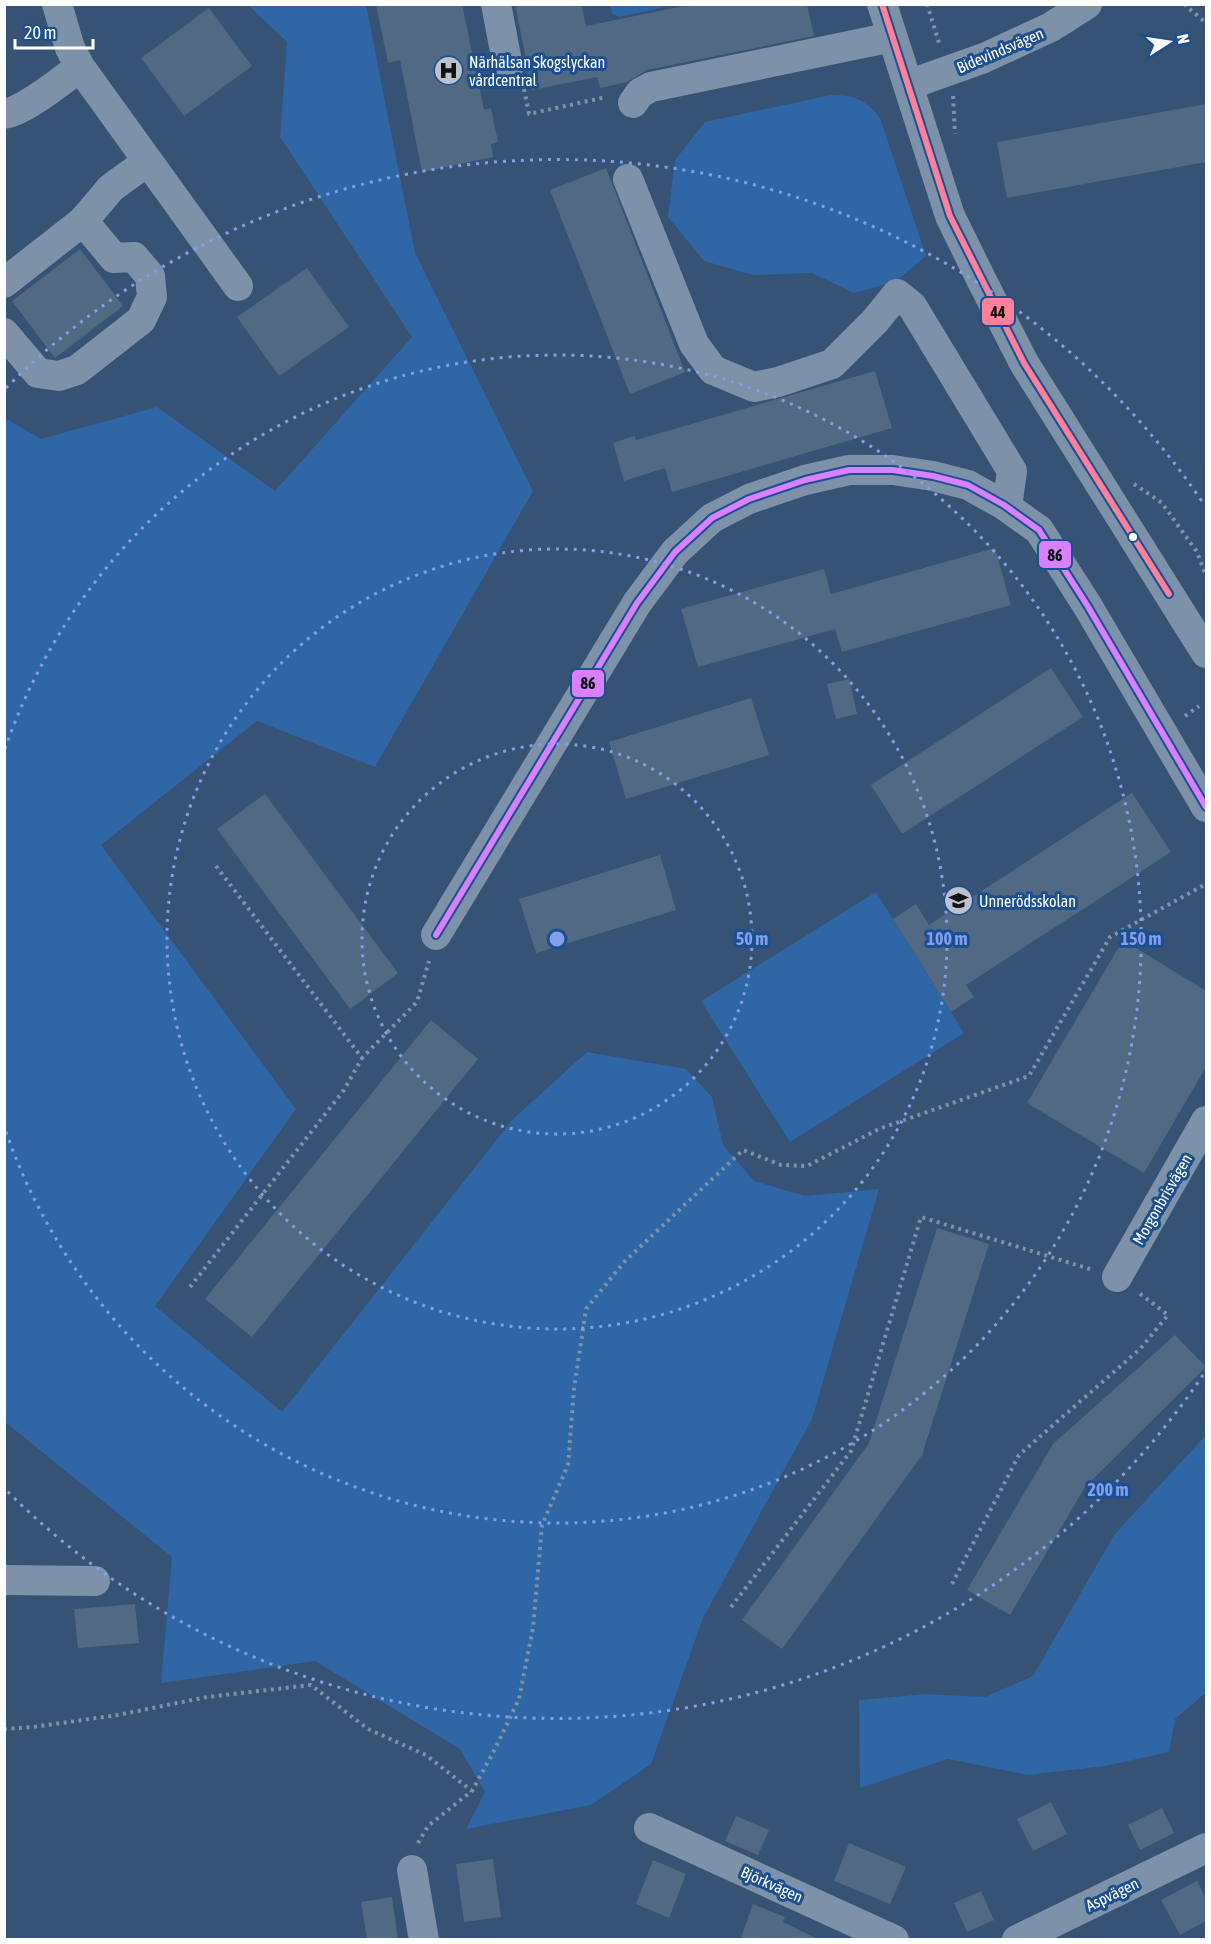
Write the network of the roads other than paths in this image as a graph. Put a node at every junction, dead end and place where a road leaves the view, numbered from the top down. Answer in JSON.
{"nodes":[{"id":1,"x":57,"y":4,"type":"edge"},
{"id":2,"x":496,"y":4,"type":"edge"},
{"id":3,"x":882,"y":4,"type":"edge"},
{"id":4,"x":1087,"y":4,"type":"edge"},
{"id":5,"x":892,"y":37,"type":"junction"},
{"id":6,"x":80,"y":67,"type":"junction"},
{"id":7,"x":508,"y":67,"type":"road end"},
{"id":8,"x":908,"y":85,"type":"junction"},
{"id":9,"x":633,"y":103,"type":"dead end"},
{"id":10,"x":4,"y":114,"type":"edge"},
{"id":11,"x":148,"y":161,"type":"junction"},
{"id":12,"x":628,"y":179,"type":"dead end"},
{"id":13,"x":83,"y":221,"type":"junction"},
{"id":14,"x":4,"y":283,"type":"edge"},
{"id":15,"x":238,"y":285,"type":"dead end"},
{"id":16,"x":4,"y":333,"type":"edge"},
{"id":17,"x":1007,"y":507,"type":"junction"},
{"id":18,"x":1206,"y":653,"type":"edge"},
{"id":19,"x":1206,"y":807,"type":"edge"},
{"id":20,"x":436,"y":935,"type":"road end"},
{"id":21,"x":1206,"y":1121,"type":"edge"},
{"id":22,"x":1117,"y":1277,"type":"road end"},
{"id":23,"x":4,"y":1580,"type":"edge"},
{"id":24,"x":95,"y":1581,"type":"dead end"},
{"id":25,"x":649,"y":1828,"type":"dead end"},
{"id":26,"x":1206,"y":1848,"type":"edge"},
{"id":27,"x":412,"y":1870,"type":"road end"},
{"id":28,"x":424,"y":1940,"type":"edge"},
{"id":29,"x":894,"y":1940,"type":"edge"},
{"id":30,"x":1017,"y":1940,"type":"edge"}],
"edges":[{"from":1,"to":6,"type":"street"},
{"from":2,"to":7,"type":"street"},
{"from":3,"to":5,"type":"street"},
{"from":4,"to":8,"type":"street","name":"Bidevindsvägen"},
{"from":5,"to":8,"type":"street"},
{"from":5,"to":9,"type":"street"},
{"from":6,"to":10,"type":"street"},
{"from":6,"to":11,"type":"street"},
{"from":8,"to":18,"type":"street"},
{"from":11,"to":13,"type":"street"},
{"from":11,"to":15,"type":"street"},
{"from":12,"to":17,"type":"street"},
{"from":13,"to":14,"type":"street"},
{"from":13,"to":16,"type":"street"},
{"from":17,"to":19,"type":"street"},
{"from":17,"to":20,"type":"street"},
{"from":21,"to":22,"type":"street","name":"Morgonbrisvägen"},
{"from":23,"to":24,"type":"street"},
{"from":25,"to":29,"type":"street","name":"Björkvägen"},
{"from":26,"to":30,"type":"street","name":"Aspvägen"},
{"from":27,"to":28,"type":"street"}]}
